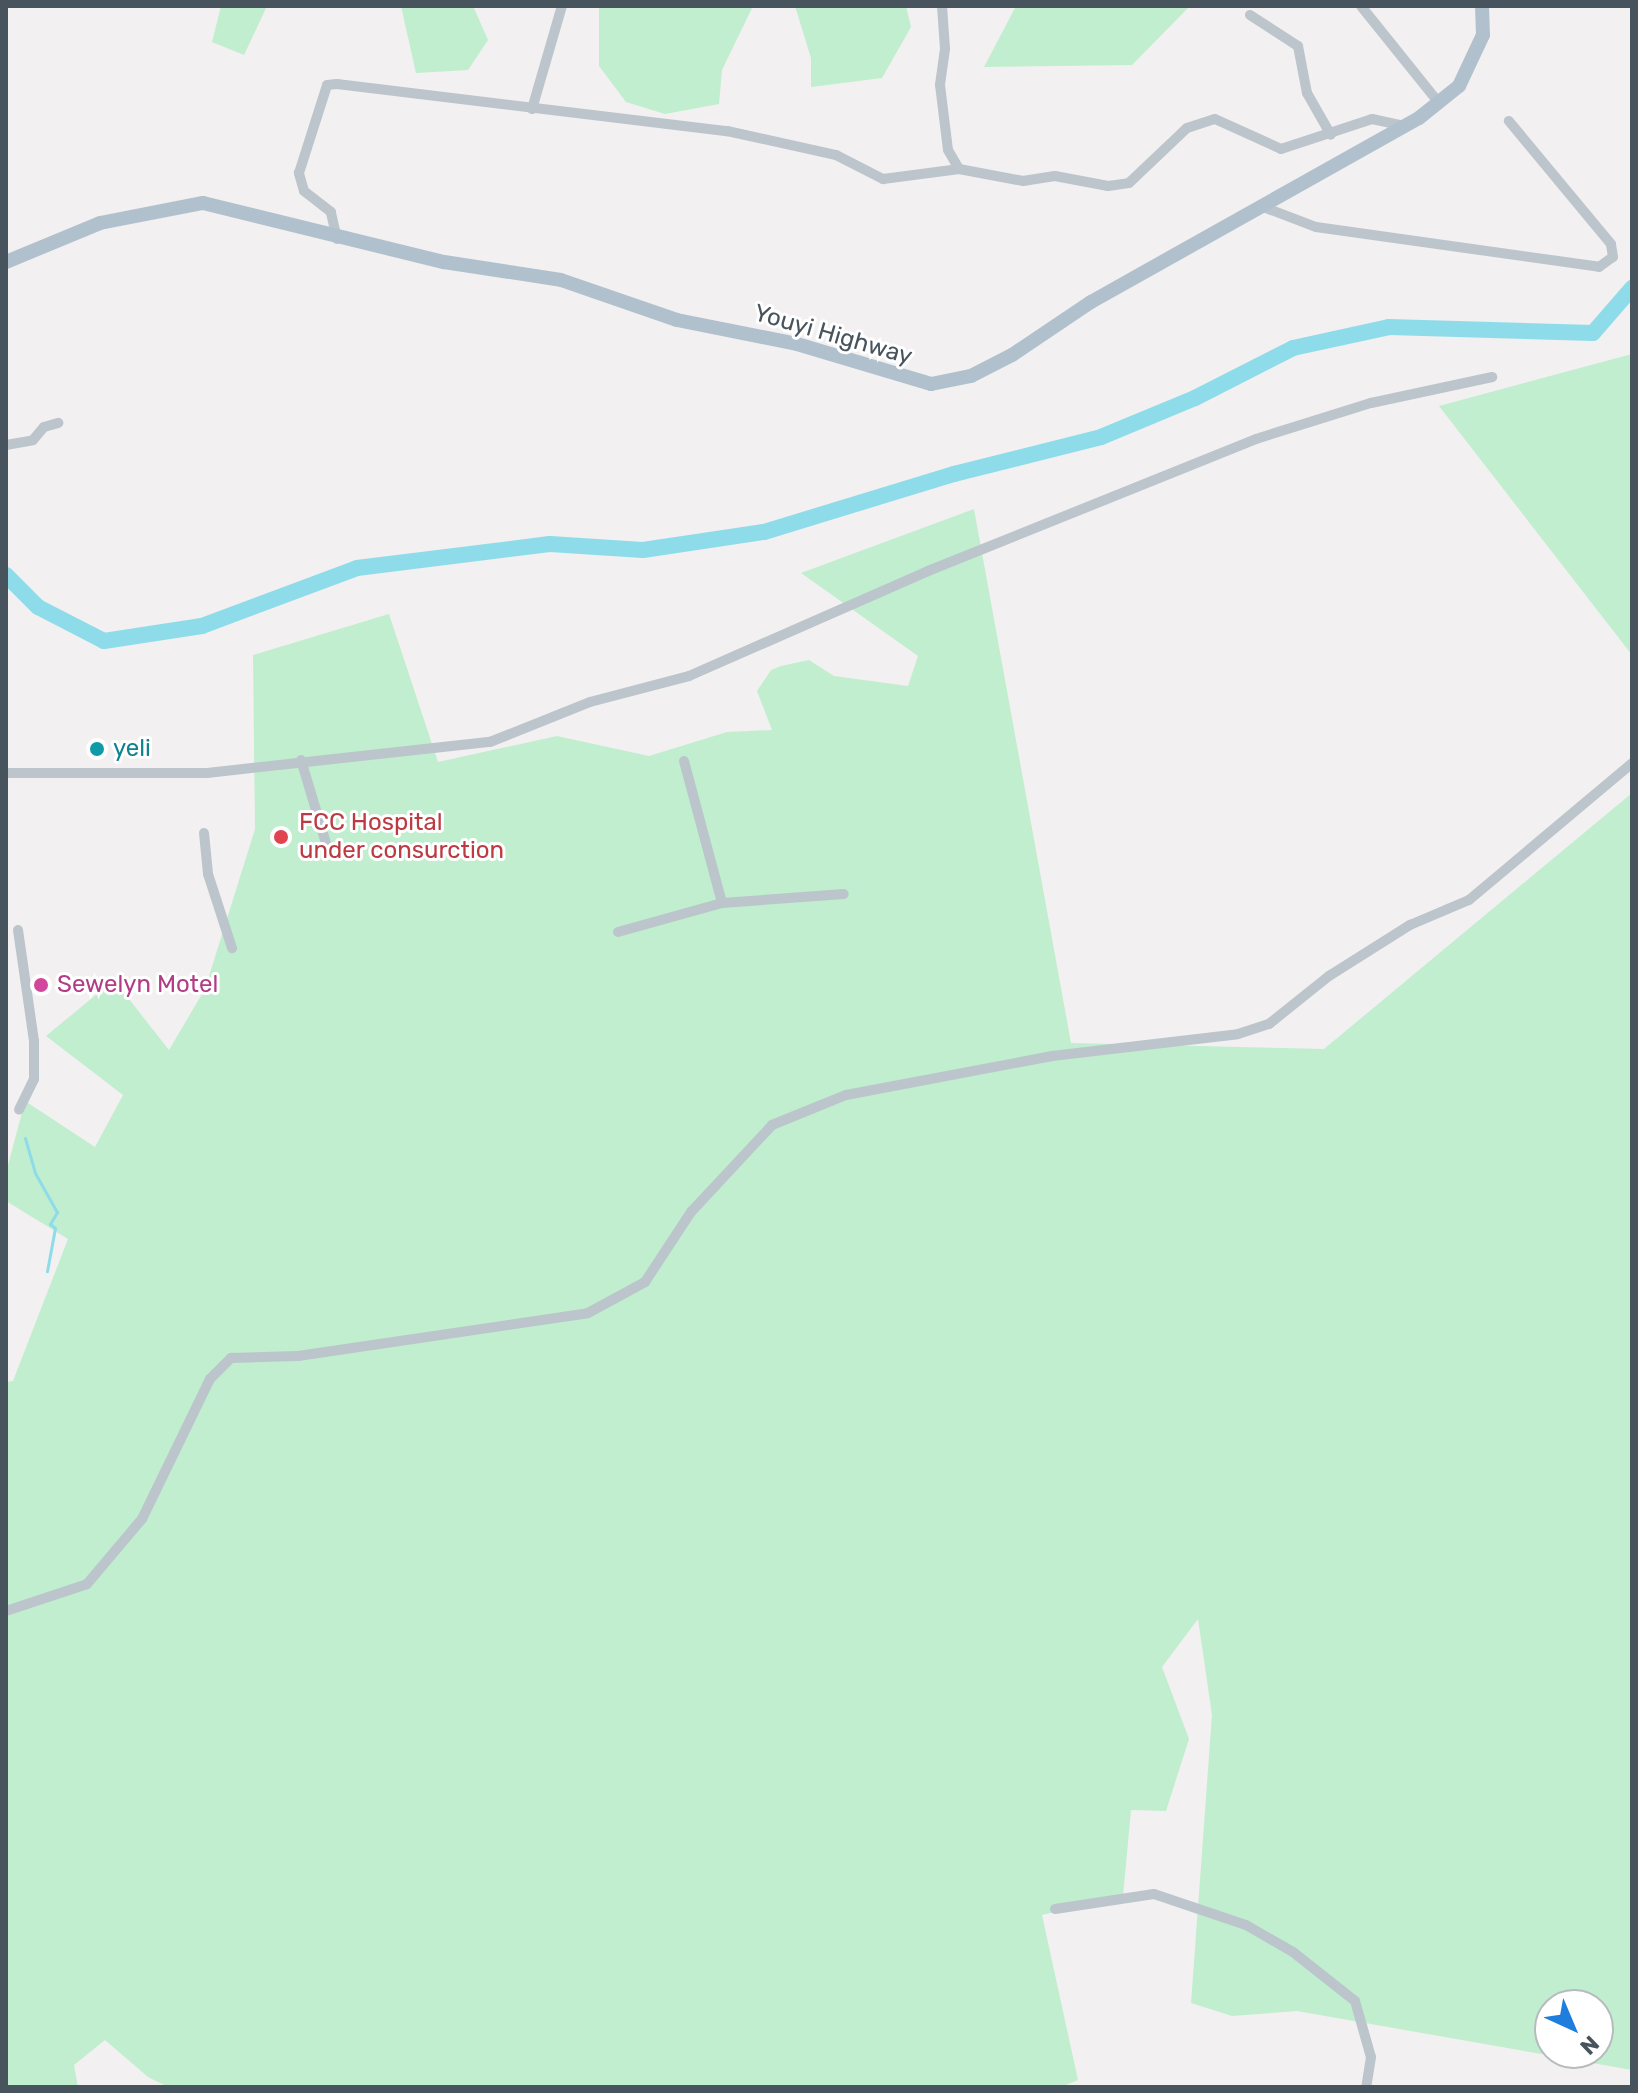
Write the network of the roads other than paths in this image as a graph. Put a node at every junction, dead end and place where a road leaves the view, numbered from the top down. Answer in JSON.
{"nodes":[{"id":1,"x":562,"y":6,"type":"edge"},
{"id":2,"x":942,"y":6,"type":"edge"},
{"id":3,"x":1361,"y":6,"type":"edge"},
{"id":4,"x":1482,"y":6,"type":"edge"},
{"id":5,"x":1250,"y":15,"type":"dead end"},
{"id":6,"x":1439,"y":103,"type":"junction"},
{"id":7,"x":532,"y":109,"type":"junction"},
{"id":8,"x":1509,"y":121,"type":"dead end"},
{"id":9,"x":1406,"y":126,"type":"junction"},
{"id":10,"x":1331,"y":135,"type":"junction"},
{"id":11,"x":959,"y":169,"type":"junction"},
{"id":12,"x":1266,"y":208,"type":"junction"},
{"id":13,"x":337,"y":239,"type":"junction"},
{"id":14,"x":6,"y":262,"type":"edge"},
{"id":15,"x":1492,"y":377,"type":"dead end"},
{"id":16,"x":58,"y":423,"type":"dead end"},
{"id":17,"x":6,"y":445,"type":"edge"},
{"id":18,"x":301,"y":760,"type":"junction"},
{"id":19,"x":684,"y":761,"type":"dead end"},
{"id":20,"x":1632,"y":763,"type":"edge"},
{"id":21,"x":6,"y":773,"type":"edge"},
{"id":22,"x":204,"y":833,"type":"dead end"},
{"id":23,"x":328,"y":850,"type":"dead end"},
{"id":24,"x":844,"y":894,"type":"dead end"},
{"id":25,"x":722,"y":903,"type":"junction"},
{"id":26,"x":18,"y":930,"type":"dead end"},
{"id":27,"x":618,"y":932,"type":"dead end"},
{"id":28,"x":232,"y":948,"type":"dead end"},
{"id":29,"x":19,"y":1110,"type":"dead end"},
{"id":30,"x":6,"y":1611,"type":"edge"},
{"id":31,"x":1055,"y":1909,"type":"dead end"},
{"id":32,"x":1366,"y":2087,"type":"edge"}],
"edges":[{"from":1,"to":7,"type":"street"},
{"from":2,"to":11,"type":"street"},
{"from":3,"to":6,"type":"street"},
{"from":4,"to":6,"type":"main road","name":"Youyi Highway"},
{"from":5,"to":10,"type":"street"},
{"from":6,"to":9,"type":"main road","name":"Youyi Highway"},
{"from":7,"to":11,"type":"street"},
{"from":7,"to":13,"type":"street"},
{"from":8,"to":12,"type":"street"},
{"from":9,"to":10,"type":"street"},
{"from":9,"to":12,"type":"main road","name":"Youyi Highway"},
{"from":10,"to":11,"type":"street"},
{"from":12,"to":13,"type":"main road","name":"Youyi Highway"},
{"from":13,"to":14,"type":"main road","name":"Youyi Highway"},
{"from":15,"to":18,"type":"street"},
{"from":16,"to":17,"type":"street"},
{"from":18,"to":21,"type":"street"},
{"from":18,"to":23,"type":"street"},
{"from":19,"to":25,"type":"street"},
{"from":20,"to":30,"type":"street"},
{"from":22,"to":28,"type":"street"},
{"from":24,"to":25,"type":"street"},
{"from":25,"to":27,"type":"street"},
{"from":26,"to":29,"type":"street"},
{"from":31,"to":32,"type":"street"}]}
